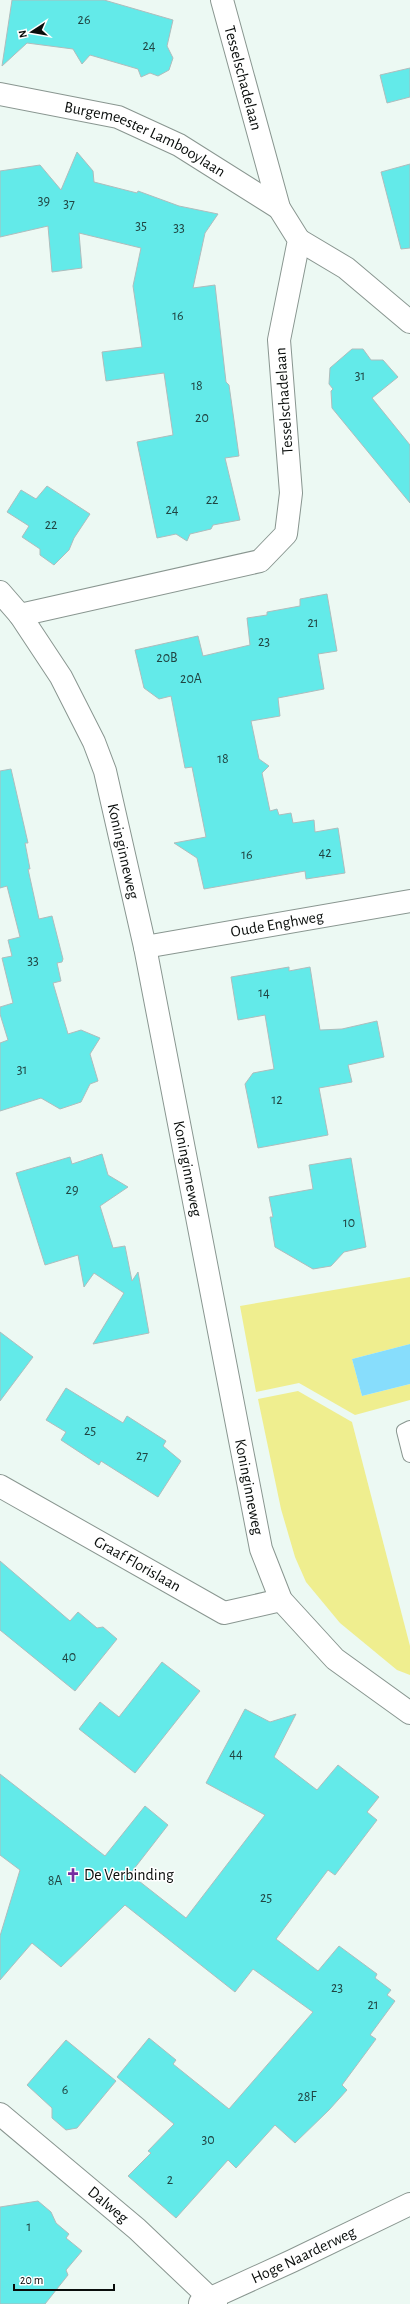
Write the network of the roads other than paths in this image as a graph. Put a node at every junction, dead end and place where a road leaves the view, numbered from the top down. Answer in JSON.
{"nodes":[{"id":1,"x":222,"y":0,"type":"edge"},
{"id":2,"x":0,"y":94,"type":"edge"},
{"id":3,"x":279,"y":208,"type":"junction"},
{"id":4,"x":299,"y":240,"type":"junction"},
{"id":5,"x":410,"y":322,"type":"edge"},
{"id":6,"x":0,"y":592,"type":"edge"},
{"id":7,"x":20,"y":615,"type":"junction"},
{"id":8,"x":410,"y":901,"type":"edge"},
{"id":9,"x":145,"y":946,"type":"junction"},
{"id":10,"x":410,"y":1428,"type":"edge"},
{"id":11,"x":410,"y":1455,"type":"edge"},
{"id":12,"x":0,"y":1486,"type":"edge"},
{"id":13,"x":281,"y":1600,"type":"junction"},
{"id":14,"x":410,"y":1713,"type":"edge"},
{"id":15,"x":0,"y":2114,"type":"edge"},
{"id":16,"x":410,"y":2204,"type":"edge"},
{"id":17,"x":208,"y":2302,"type":"edge"}],
"edges":[{"from":1,"to":3,"type":"street","name":"Tesselschadelaan"},
{"from":2,"to":3,"type":"street","name":"Burgemeester Lambooylaan"},
{"from":3,"to":4,"type":"street","name":"Tesselschadelaan"},
{"from":4,"to":5,"type":"street"},
{"from":4,"to":7,"type":"street","name":"Tesselschadelaan"},
{"from":6,"to":7,"type":"street","name":"Koninginneweg"},
{"from":7,"to":9,"type":"street","name":"Koninginneweg"},
{"from":8,"to":9,"type":"street","name":"Oude Enghweg"},
{"from":9,"to":13,"type":"street","name":"Koninginneweg"},
{"from":10,"to":11,"type":"lane"},
{"from":12,"to":13,"type":"street","name":"Graaf Florislaan"},
{"from":13,"to":14,"type":"street","name":"Koninginneweg"},
{"from":15,"to":17,"type":"street","name":"Dalweg"},
{"from":16,"to":17,"type":"street","name":"Hoge Naarderweg"}]}
